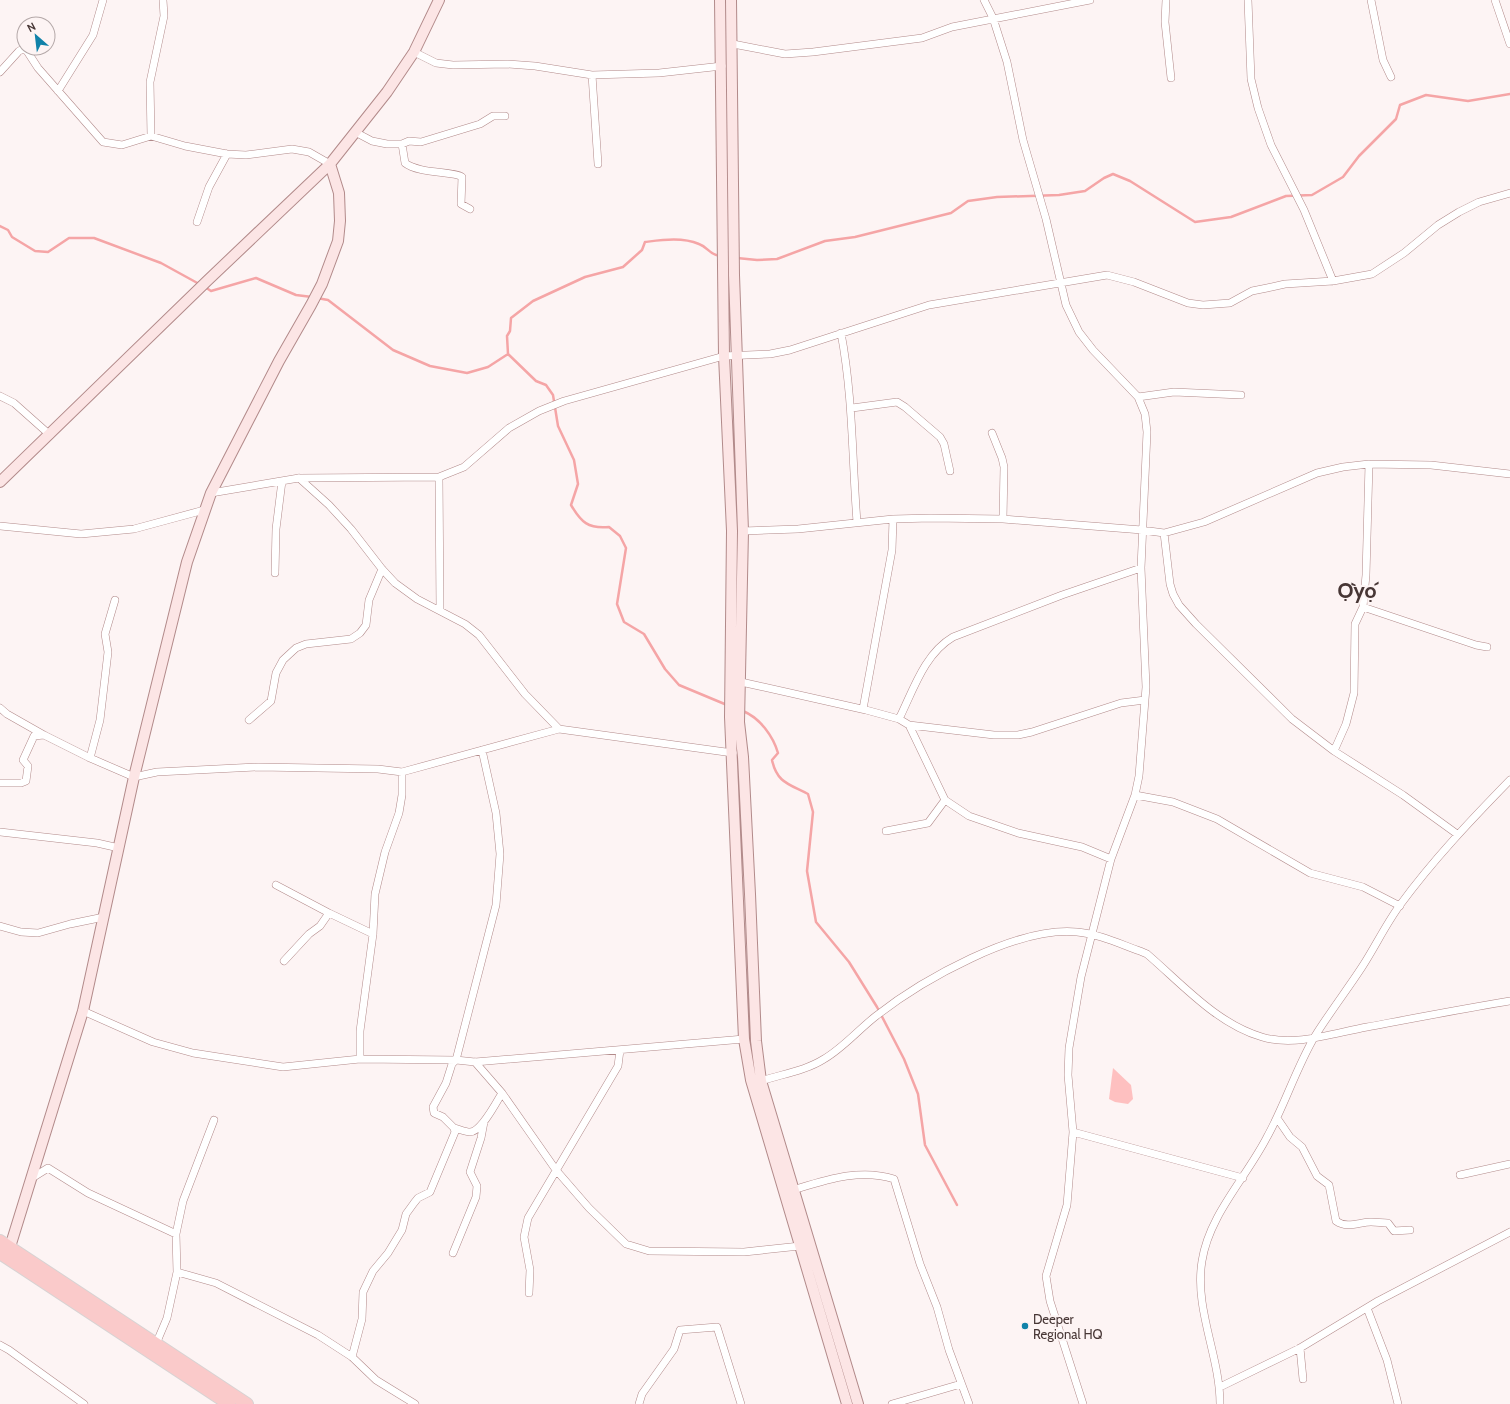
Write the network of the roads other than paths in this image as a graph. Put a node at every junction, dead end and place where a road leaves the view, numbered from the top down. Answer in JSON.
{"nodes":[{"id":1,"x":103,"y":0,"type":"edge"},
{"id":2,"x":163,"y":0,"type":"edge"},
{"id":3,"x":439,"y":0,"type":"edge"},
{"id":4,"x":720,"y":0,"type":"edge"},
{"id":5,"x":731,"y":0,"type":"edge"},
{"id":6,"x":984,"y":0,"type":"edge"},
{"id":7,"x":1090,"y":0,"type":"edge"},
{"id":8,"x":1166,"y":0,"type":"edge"},
{"id":9,"x":1248,"y":0,"type":"edge"},
{"id":10,"x":1371,"y":0,"type":"edge"},
{"id":11,"x":1495,"y":0,"type":"edge"},
{"id":12,"x":993,"y":18,"type":"junction"},
{"id":13,"x":733,"y":44,"type":"junction"},
{"id":14,"x":1510,"y":44,"type":"edge"},
{"id":15,"x":414,"y":52,"type":"junction"},
{"id":16,"x":722,"y":66,"type":"junction"},
{"id":17,"x":0,"y":72,"type":"edge"},
{"id":18,"x":592,"y":75,"type":"junction"},
{"id":19,"x":1391,"y":77,"type":"dead end"},
{"id":20,"x":1171,"y":78,"type":"dead end"},
{"id":21,"x":58,"y":91,"type":"junction"},
{"id":22,"x":505,"y":116,"type":"dead end"},
{"id":23,"x":355,"y":132,"type":"junction"},
{"id":24,"x":151,"y":136,"type":"junction"},
{"id":25,"x":402,"y":144,"type":"junction"},
{"id":26,"x":227,"y":154,"type":"junction"},
{"id":27,"x":330,"y":164,"type":"junction"},
{"id":28,"x":598,"y":164,"type":"dead end"},
{"id":29,"x":1510,"y":193,"type":"edge"},
{"id":30,"x":470,"y":208,"type":"dead end"},
{"id":31,"x":197,"y":222,"type":"dead end"},
{"id":32,"x":1333,"y":281,"type":"junction"},
{"id":33,"x":1061,"y":283,"type":"junction"},
{"id":34,"x":841,"y":333,"type":"junction"},
{"id":35,"x":738,"y":355,"type":"junction"},
{"id":36,"x":724,"y":356,"type":"junction"},
{"id":37,"x":1241,"y":395,"type":"dead end"},
{"id":38,"x":0,"y":396,"type":"edge"},
{"id":39,"x":1138,"y":397,"type":"junction"},
{"id":40,"x":852,"y":408,"type":"junction"},
{"id":41,"x":992,"y":433,"type":"dead end"},
{"id":42,"x":50,"y":435,"type":"junction"},
{"id":43,"x":1369,"y":464,"type":"junction"},
{"id":44,"x":950,"y":471,"type":"dead end"},
{"id":45,"x":1510,"y":474,"type":"edge"},
{"id":46,"x":438,"y":477,"type":"junction"},
{"id":47,"x":299,"y":478,"type":"junction"},
{"id":48,"x":282,"y":481,"type":"junction"},
{"id":49,"x":0,"y":482,"type":"edge"},
{"id":50,"x":211,"y":493,"type":"junction"},
{"id":51,"x":204,"y":510,"type":"junction"},
{"id":52,"x":893,"y":519,"type":"junction"},
{"id":53,"x":1003,"y":519,"type":"junction"},
{"id":54,"x":857,"y":522,"type":"junction"},
{"id":55,"x":0,"y":526,"type":"edge"},
{"id":56,"x":1142,"y":530,"type":"junction"},
{"id":57,"x":743,"y":531,"type":"junction"},
{"id":58,"x":1164,"y":533,"type":"junction"},
{"id":59,"x":1141,"y":568,"type":"junction"},
{"id":60,"x":382,"y":569,"type":"junction"},
{"id":61,"x":275,"y":573,"type":"dead end"},
{"id":62,"x":115,"y":600,"type":"dead end"},
{"id":63,"x":1363,"y":607,"type":"junction"},
{"id":64,"x":440,"y":610,"type":"junction"},
{"id":65,"x":737,"y":641,"type":"junction"},
{"id":66,"x":1487,"y":647,"type":"dead end"},
{"id":67,"x":741,"y":682,"type":"junction"},
{"id":68,"x":736,"y":695,"type":"junction"},
{"id":69,"x":1145,"y":700,"type":"junction"},
{"id":70,"x":0,"y":708,"type":"edge"},
{"id":71,"x":863,"y":709,"type":"junction"},
{"id":72,"x":899,"y":719,"type":"junction"},
{"id":73,"x":249,"y":720,"type":"dead end"},
{"id":74,"x":735,"y":720,"type":"junction"},
{"id":75,"x":909,"y":725,"type":"junction"},
{"id":76,"x":560,"y":729,"type":"junction"},
{"id":77,"x":44,"y":735,"type":"junction"},
{"id":78,"x":482,"y":750,"type":"junction"},
{"id":79,"x":1334,"y":751,"type":"junction"},
{"id":80,"x":733,"y":753,"type":"junction"},
{"id":81,"x":90,"y":758,"type":"junction"},
{"id":82,"x":402,"y":772,"type":"junction"},
{"id":83,"x":134,"y":777,"type":"junction"},
{"id":84,"x":1510,"y":780,"type":"edge"},
{"id":85,"x":0,"y":783,"type":"edge"},
{"id":86,"x":1135,"y":795,"type":"junction"},
{"id":87,"x":945,"y":800,"type":"junction"},
{"id":88,"x":886,"y":831,"type":"dead end"},
{"id":89,"x":0,"y":832,"type":"edge"},
{"id":90,"x":1457,"y":834,"type":"junction"},
{"id":91,"x":119,"y":848,"type":"junction"},
{"id":92,"x":1111,"y":859,"type":"junction"},
{"id":93,"x":276,"y":886,"type":"dead end"},
{"id":94,"x":739,"y":894,"type":"junction"},
{"id":95,"x":750,"y":894,"type":"junction"},
{"id":96,"x":1400,"y":906,"type":"junction"},
{"id":97,"x":329,"y":913,"type":"junction"},
{"id":98,"x":104,"y":917,"type":"junction"},
{"id":99,"x":0,"y":926,"type":"edge"},
{"id":100,"x":373,"y":934,"type":"junction"},
{"id":101,"x":1091,"y":934,"type":"junction"},
{"id":102,"x":284,"y":961,"type":"dead end"},
{"id":103,"x":1510,"y":1001,"type":"edge"},
{"id":104,"x":83,"y":1011,"type":"junction"},
{"id":105,"x":1315,"y":1037,"type":"junction"},
{"id":106,"x":744,"y":1039,"type":"junction"},
{"id":107,"x":620,"y":1050,"type":"junction"},
{"id":108,"x":360,"y":1059,"type":"junction"},
{"id":109,"x":456,"y":1060,"type":"junction"},
{"id":110,"x":476,"y":1062,"type":"junction"},
{"id":111,"x":761,"y":1081,"type":"junction"},
{"id":112,"x":502,"y":1093,"type":"junction"},
{"id":113,"x":1277,"y":1118,"type":"junction"},
{"id":114,"x":214,"y":1120,"type":"dead end"},
{"id":115,"x":484,"y":1122,"type":"junction"},
{"id":116,"x":454,"y":1128,"type":"junction"},
{"id":117,"x":1073,"y":1132,"type":"junction"},
{"id":118,"x":1510,"y":1164,"type":"edge"},
{"id":119,"x":556,"y":1170,"type":"junction"},
{"id":120,"x":1460,"y":1175,"type":"dead end"},
{"id":121,"x":32,"y":1178,"type":"junction"},
{"id":122,"x":1243,"y":1178,"type":"junction"},
{"id":123,"x":793,"y":1190,"type":"junction"},
{"id":124,"x":1410,"y":1230,"type":"dead end"},
{"id":125,"x":1510,"y":1232,"type":"edge"},
{"id":126,"x":176,"y":1234,"type":"junction"},
{"id":127,"x":800,"y":1246,"type":"junction"},
{"id":128,"x":3,"y":1247,"type":"edge"},
{"id":129,"x":452,"y":1253,"type":"dead end"},
{"id":130,"x":177,"y":1272,"type":"junction"},
{"id":131,"x":529,"y":1293,"type":"dead end"},
{"id":132,"x":1368,"y":1308,"type":"junction"},
{"id":133,"x":831,"y":1310,"type":"junction"},
{"id":134,"x":820,"y":1314,"type":"junction"},
{"id":135,"x":156,"y":1344,"type":"junction"},
{"id":136,"x":0,"y":1345,"type":"edge"},
{"id":137,"x":1300,"y":1348,"type":"junction"},
{"id":138,"x":352,"y":1357,"type":"junction"},
{"id":139,"x":1304,"y":1379,"type":"dead end"},
{"id":140,"x":961,"y":1384,"type":"junction"},
{"id":141,"x":1220,"y":1387,"type":"junction"},
{"id":142,"x":84,"y":1404,"type":"edge"},
{"id":143,"x":230,"y":1404,"type":"edge"},
{"id":144,"x":247,"y":1404,"type":"edge"},
{"id":145,"x":414,"y":1404,"type":"edge"},
{"id":146,"x":639,"y":1404,"type":"edge"},
{"id":147,"x":741,"y":1404,"type":"edge"},
{"id":148,"x":847,"y":1404,"type":"edge"},
{"id":149,"x":858,"y":1404,"type":"edge"},
{"id":150,"x":892,"y":1404,"type":"edge"},
{"id":151,"x":970,"y":1404,"type":"edge"},
{"id":152,"x":1083,"y":1404,"type":"edge"},
{"id":153,"x":1220,"y":1404,"type":"edge"},
{"id":154,"x":1398,"y":1404,"type":"edge"}],
"edges":[{"from":1,"to":21,"type":"street"},
{"from":2,"to":24,"type":"street"},
{"from":3,"to":15,"type":"main road"},
{"from":4,"to":16,"type":"main road"},
{"from":5,"to":13,"type":"main road"},
{"from":6,"to":12,"type":"street"},
{"from":7,"to":12,"type":"street"},
{"from":8,"to":20,"type":"street"},
{"from":9,"to":32,"type":"street"},
{"from":10,"to":19,"type":"street"},
{"from":11,"to":14,"type":"street"},
{"from":12,"to":13,"type":"street"},
{"from":12,"to":33,"type":"street"},
{"from":13,"to":35,"type":"main road"},
{"from":15,"to":18,"type":"street"},
{"from":15,"to":23,"type":"main road"},
{"from":16,"to":18,"type":"street"},
{"from":16,"to":36,"type":"main road"},
{"from":17,"to":21,"type":"street"},
{"from":18,"to":28,"type":"street"},
{"from":21,"to":24,"type":"street"},
{"from":22,"to":25,"type":"street"},
{"from":23,"to":25,"type":"street"},
{"from":23,"to":27,"type":"main road"},
{"from":24,"to":26,"type":"street"},
{"from":25,"to":30,"type":"street"},
{"from":26,"to":27,"type":"street"},
{"from":26,"to":31,"type":"street"},
{"from":27,"to":42,"type":"main road"},
{"from":27,"to":50,"type":"main road"},
{"from":29,"to":32,"type":"street"},
{"from":32,"to":33,"type":"street"},
{"from":33,"to":34,"type":"street"},
{"from":33,"to":39,"type":"street"},
{"from":34,"to":35,"type":"street"},
{"from":34,"to":40,"type":"street"},
{"from":35,"to":36,"type":"street"},
{"from":35,"to":57,"type":"main road"},
{"from":36,"to":46,"type":"street"},
{"from":36,"to":65,"type":"main road"},
{"from":37,"to":39,"type":"street"},
{"from":38,"to":42,"type":"street"},
{"from":39,"to":56,"type":"street"},
{"from":40,"to":44,"type":"street"},
{"from":40,"to":54,"type":"street"},
{"from":41,"to":53,"type":"street"},
{"from":42,"to":49,"type":"main road"},
{"from":43,"to":45,"type":"street"},
{"from":43,"to":58,"type":"street"},
{"from":43,"to":63,"type":"street"},
{"from":46,"to":47,"type":"street"},
{"from":46,"to":64,"type":"street"},
{"from":47,"to":48,"type":"street"},
{"from":47,"to":60,"type":"street"},
{"from":48,"to":50,"type":"street"},
{"from":48,"to":61,"type":"street"},
{"from":50,"to":51,"type":"main road"},
{"from":51,"to":55,"type":"street"},
{"from":51,"to":83,"type":"main road"},
{"from":52,"to":53,"type":"street"},
{"from":52,"to":54,"type":"street"},
{"from":52,"to":71,"type":"street"},
{"from":53,"to":56,"type":"street"},
{"from":54,"to":57,"type":"street"},
{"from":56,"to":58,"type":"street"},
{"from":56,"to":59,"type":"street"},
{"from":57,"to":65,"type":"main road"},
{"from":58,"to":79,"type":"street"},
{"from":59,"to":69,"type":"street"},
{"from":59,"to":72,"type":"street"},
{"from":60,"to":64,"type":"street"},
{"from":60,"to":73,"type":"street"},
{"from":62,"to":81,"type":"street"},
{"from":63,"to":66,"type":"street"},
{"from":63,"to":79,"type":"street"},
{"from":64,"to":76,"type":"street"},
{"from":65,"to":67,"type":"main road"},
{"from":65,"to":68,"type":"main road"},
{"from":67,"to":68,"type":"main road"},
{"from":67,"to":71,"type":"street"},
{"from":68,"to":74,"type":"main road"},
{"from":69,"to":75,"type":"street"},
{"from":69,"to":86,"type":"street"},
{"from":70,"to":77,"type":"street"},
{"from":71,"to":72,"type":"street"},
{"from":72,"to":75,"type":"street"},
{"from":74,"to":80,"type":"main road"},
{"from":74,"to":95,"type":"main road"},
{"from":75,"to":87,"type":"street"},
{"from":76,"to":78,"type":"street"},
{"from":76,"to":80,"type":"street"},
{"from":77,"to":81,"type":"street"},
{"from":77,"to":85,"type":"street"},
{"from":78,"to":82,"type":"street"},
{"from":78,"to":109,"type":"street"},
{"from":79,"to":90,"type":"street"},
{"from":80,"to":94,"type":"main road"},
{"from":81,"to":83,"type":"street"},
{"from":82,"to":83,"type":"street"},
{"from":82,"to":100,"type":"street"},
{"from":83,"to":91,"type":"main road"},
{"from":84,"to":90,"type":"street"},
{"from":86,"to":92,"type":"street"},
{"from":86,"to":96,"type":"street"},
{"from":87,"to":88,"type":"street"},
{"from":87,"to":92,"type":"street"},
{"from":89,"to":91,"type":"street"},
{"from":90,"to":96,"type":"street"},
{"from":91,"to":98,"type":"main road"},
{"from":92,"to":101,"type":"street"},
{"from":93,"to":97,"type":"street"},
{"from":94,"to":95,"type":"main road"},
{"from":94,"to":106,"type":"main road"},
{"from":95,"to":111,"type":"main road"},
{"from":96,"to":105,"type":"street"},
{"from":97,"to":100,"type":"street"},
{"from":97,"to":102,"type":"street"},
{"from":98,"to":99,"type":"street"},
{"from":98,"to":104,"type":"main road"},
{"from":100,"to":108,"type":"street"},
{"from":101,"to":105,"type":"street"},
{"from":101,"to":111,"type":"street"},
{"from":101,"to":117,"type":"street"},
{"from":103,"to":105,"type":"street"},
{"from":104,"to":108,"type":"street"},
{"from":104,"to":121,"type":"main road"},
{"from":105,"to":113,"type":"street"},
{"from":106,"to":107,"type":"street"},
{"from":106,"to":127,"type":"main road"},
{"from":107,"to":110,"type":"street"},
{"from":107,"to":119,"type":"street"},
{"from":108,"to":109,"type":"street"},
{"from":109,"to":110,"type":"street"},
{"from":109,"to":116,"type":"street"},
{"from":110,"to":112,"type":"street"},
{"from":111,"to":123,"type":"main road"},
{"from":112,"to":115,"type":"street"},
{"from":112,"to":119,"type":"street"},
{"from":113,"to":122,"type":"street"},
{"from":113,"to":124,"type":"street"},
{"from":114,"to":126,"type":"street"},
{"from":115,"to":116,"type":"street"},
{"from":115,"to":129,"type":"street"},
{"from":116,"to":138,"type":"street"},
{"from":117,"to":122,"type":"street"},
{"from":117,"to":152,"type":"street"},
{"from":118,"to":120,"type":"street"},
{"from":119,"to":127,"type":"street"},
{"from":119,"to":131,"type":"street"},
{"from":121,"to":126,"type":"street"},
{"from":121,"to":128,"type":"main road"},
{"from":122,"to":141,"type":"street"},
{"from":123,"to":133,"type":"main road"},
{"from":123,"to":140,"type":"street"},
{"from":125,"to":132,"type":"street"},
{"from":126,"to":130,"type":"street"},
{"from":127,"to":134,"type":"main road"},
{"from":128,"to":135,"type":"main road"},
{"from":128,"to":143,"type":"main road"},
{"from":130,"to":135,"type":"street"},
{"from":130,"to":138,"type":"street"},
{"from":132,"to":137,"type":"street"},
{"from":132,"to":154,"type":"street"},
{"from":133,"to":134,"type":"main road"},
{"from":133,"to":149,"type":"main road"},
{"from":134,"to":148,"type":"main road"},
{"from":135,"to":144,"type":"main road"},
{"from":136,"to":142,"type":"street"},
{"from":137,"to":139,"type":"street"},
{"from":137,"to":141,"type":"street"},
{"from":138,"to":145,"type":"street"},
{"from":140,"to":150,"type":"street"},
{"from":140,"to":151,"type":"street"},
{"from":141,"to":153,"type":"street"},
{"from":146,"to":147,"type":"street"}]}
